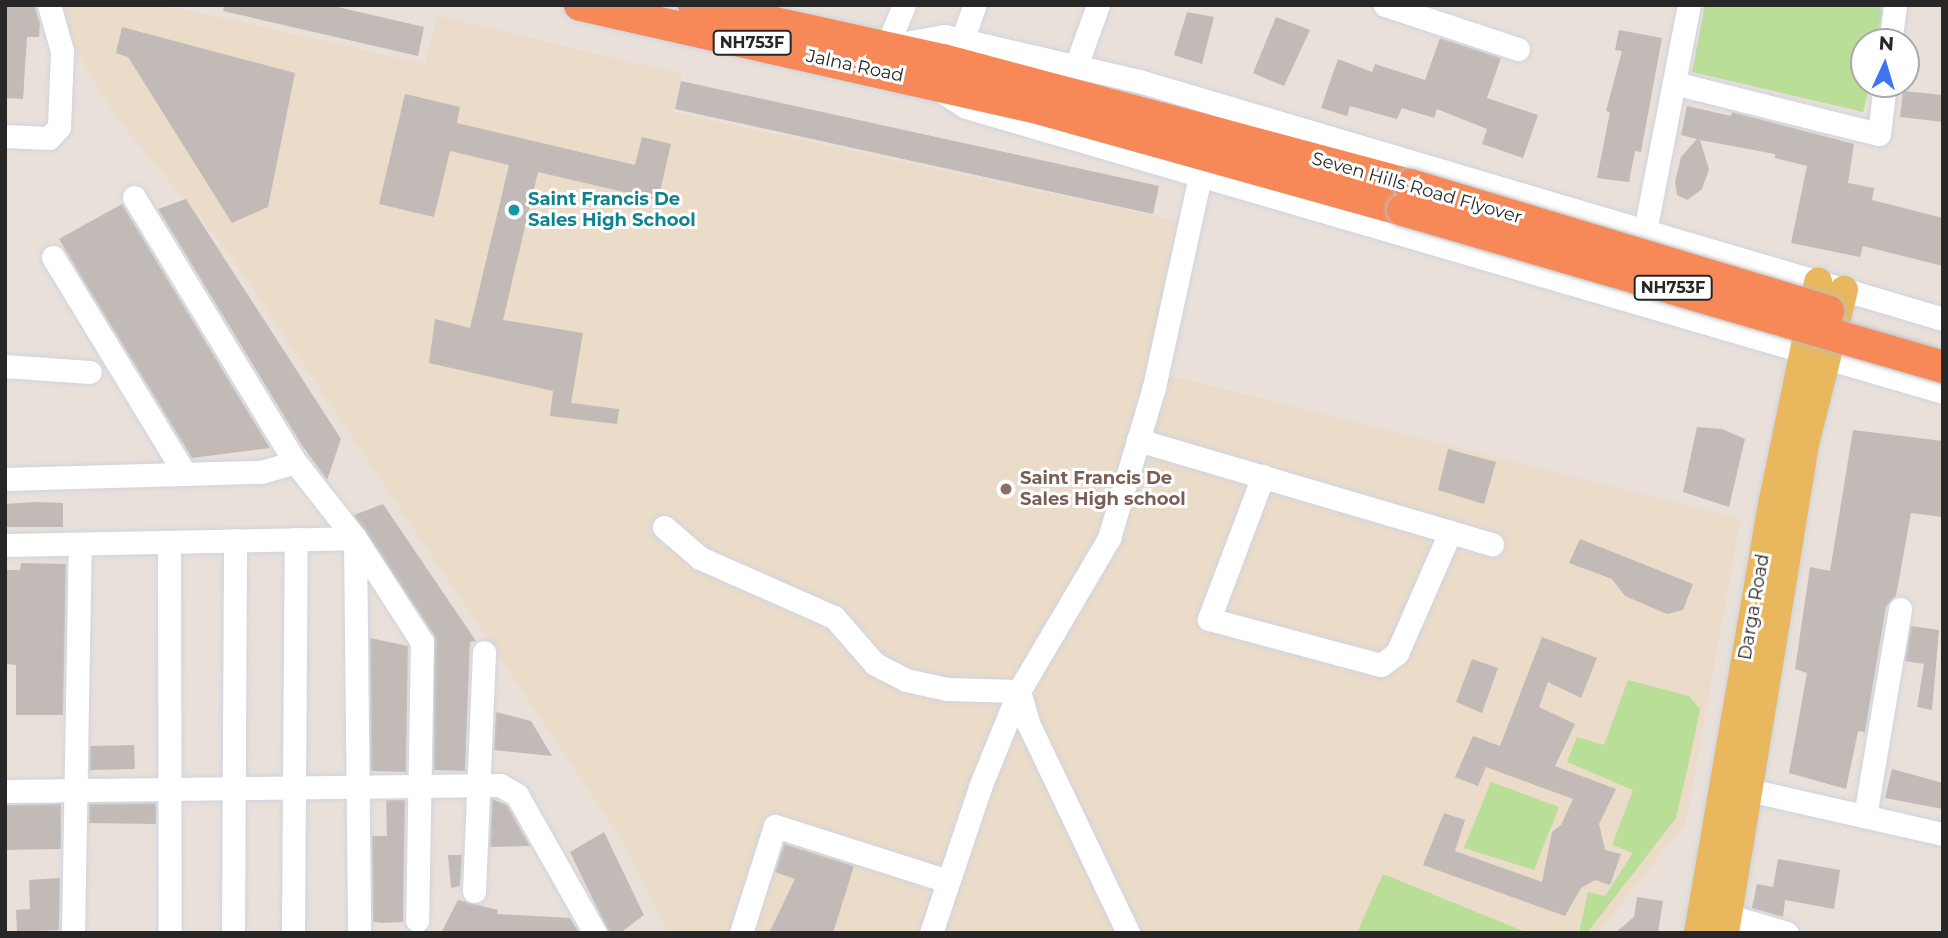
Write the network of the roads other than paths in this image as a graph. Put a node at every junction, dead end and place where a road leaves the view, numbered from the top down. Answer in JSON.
{"nodes":[{"id":1,"x":49,"y":5,"type":"edge"},
{"id":2,"x":580,"y":5,"type":"edge"},
{"id":3,"x":904,"y":5,"type":"edge"},
{"id":4,"x":975,"y":5,"type":"edge"},
{"id":5,"x":1098,"y":5,"type":"edge"},
{"id":6,"x":1385,"y":5,"type":"edge"},
{"id":7,"x":1689,"y":5,"type":"edge"},
{"id":8,"x":1895,"y":5,"type":"edge"},
{"id":9,"x":712,"y":7,"type":"edge"},
{"id":10,"x":1892,"y":28,"type":"edge"},
{"id":11,"x":887,"y":46,"type":"junction"},
{"id":12,"x":1518,"y":49,"type":"dead end"},
{"id":13,"x":943,"y":60,"type":"junction"},
{"id":14,"x":1076,"y":66,"type":"junction"},
{"id":15,"x":1674,"y":83,"type":"junction"},
{"id":16,"x":1883,"y":98,"type":"edge"},
{"id":17,"x":5,"y":136,"type":"edge"},
{"id":18,"x":1200,"y":176,"type":"junction"},
{"id":19,"x":134,"y":197,"type":"dead end"},
{"id":20,"x":1645,"y":231,"type":"junction"},
{"id":21,"x":53,"y":257,"type":"dead end"},
{"id":22,"x":1831,"y":286,"type":"junction"},
{"id":23,"x":1943,"y":319,"type":"edge"},
{"id":24,"x":1943,"y":346,"type":"edge"},
{"id":25,"x":1814,"y":355,"type":"junction"},
{"id":26,"x":5,"y":366,"type":"edge"},
{"id":27,"x":1943,"y":367,"type":"edge"},
{"id":28,"x":90,"y":372,"type":"dead end"},
{"id":29,"x":1943,"y":392,"type":"edge"},
{"id":30,"x":1138,"y":440,"type":"junction"},
{"id":31,"x":295,"y":462,"type":"junction"},
{"id":32,"x":185,"y":474,"type":"junction"},
{"id":33,"x":1263,"y":476,"type":"junction"},
{"id":34,"x":5,"y":479,"type":"edge"},
{"id":35,"x":664,"y":527,"type":"dead end"},
{"id":36,"x":1450,"y":532,"type":"junction"},
{"id":37,"x":355,"y":538,"type":"junction"},
{"id":38,"x":296,"y":539,"type":"junction"},
{"id":39,"x":235,"y":540,"type":"junction"},
{"id":40,"x":169,"y":542,"type":"junction"},
{"id":41,"x":80,"y":544,"type":"junction"},
{"id":42,"x":1492,"y":544,"type":"dead end"},
{"id":43,"x":5,"y":545,"type":"edge"},
{"id":44,"x":1900,"y":610,"type":"dead end"},
{"id":45,"x":484,"y":652,"type":"dead end"},
{"id":46,"x":1019,"y":691,"type":"junction"},
{"id":47,"x":479,"y":785,"type":"junction"},
{"id":48,"x":419,"y":786,"type":"junction"},
{"id":49,"x":358,"y":787,"type":"junction"},
{"id":50,"x":295,"y":788,"type":"junction"},
{"id":51,"x":232,"y":789,"type":"junction"},
{"id":52,"x":169,"y":790,"type":"junction"},
{"id":53,"x":1749,"y":790,"type":"junction"},
{"id":54,"x":5,"y":791,"type":"edge"},
{"id":55,"x":77,"y":791,"type":"junction"},
{"id":56,"x":1865,"y":816,"type":"junction"},
{"id":57,"x":1943,"y":834,"type":"edge"},
{"id":58,"x":947,"y":881,"type":"junction"},
{"id":59,"x":474,"y":891,"type":"dead end"},
{"id":60,"x":417,"y":920,"type":"dead end"},
{"id":61,"x":1714,"y":922,"type":"edge"},
{"id":62,"x":73,"y":933,"type":"edge"},
{"id":63,"x":170,"y":933,"type":"edge"},
{"id":64,"x":233,"y":933,"type":"edge"},
{"id":65,"x":293,"y":933,"type":"edge"},
{"id":66,"x":359,"y":933,"type":"edge"},
{"id":67,"x":595,"y":933,"type":"edge"},
{"id":68,"x":741,"y":933,"type":"edge"},
{"id":69,"x":931,"y":933,"type":"edge"},
{"id":70,"x":1128,"y":933,"type":"edge"},
{"id":71,"x":1787,"y":933,"type":"edge"}],
"edges":[{"from":1,"to":17,"type":"street"},
{"from":2,"to":13,"type":"highway","name":"Jalna Road","number":"NH753F"},
{"from":3,"to":11,"type":"street"},
{"from":4,"to":13,"type":"street"},
{"from":5,"to":14,"type":"street"},
{"from":6,"to":12,"type":"street"},
{"from":7,"to":15,"type":"street"},
{"from":8,"to":10,"type":"street"},
{"from":9,"to":11,"type":"highway","name":"Jalna Road","number":"NH753F"},
{"from":11,"to":13,"type":"highway","name":"Seven Hills Road Flyover","number":"NH753F"},
{"from":13,"to":14,"type":"street"},
{"from":13,"to":18,"type":"street"},
{"from":13,"to":24,"type":"highway","name":"Seven Hills Road Flyover","number":"NH753F","bridge":true},
{"from":13,"to":27,"type":"highway","name":"Seven Hills Road Flyover","number":"NH753F","bridge":true},
{"from":14,"to":20,"type":"street"},
{"from":15,"to":16,"type":"street"},
{"from":15,"to":20,"type":"street"},
{"from":18,"to":25,"type":"street"},
{"from":18,"to":30,"type":"street"},
{"from":19,"to":31,"type":"street"},
{"from":20,"to":22,"type":"street"},
{"from":21,"to":32,"type":"street"},
{"from":22,"to":23,"type":"street"},
{"from":22,"to":25,"type":"main road","name":"Darga Road"},
{"from":25,"to":29,"type":"street"},
{"from":25,"to":53,"type":"main road","name":"Darga Road"},
{"from":25,"to":61,"type":"main road","name":"Darga Road"},
{"from":26,"to":28,"type":"street"},
{"from":30,"to":33,"type":"street"},
{"from":30,"to":46,"type":"street"},
{"from":31,"to":32,"type":"street"},
{"from":31,"to":37,"type":"street"},
{"from":32,"to":34,"type":"street"},
{"from":33,"to":36,"type":"street"},
{"from":33,"to":36,"type":"street"},
{"from":35,"to":46,"type":"street"},
{"from":36,"to":42,"type":"street"},
{"from":37,"to":38,"type":"street"},
{"from":37,"to":48,"type":"street"},
{"from":37,"to":49,"type":"street"},
{"from":38,"to":39,"type":"street"},
{"from":38,"to":50,"type":"street"},
{"from":39,"to":40,"type":"street"},
{"from":39,"to":51,"type":"street"},
{"from":40,"to":41,"type":"street"},
{"from":40,"to":52,"type":"street"},
{"from":41,"to":43,"type":"street"},
{"from":41,"to":55,"type":"street"},
{"from":44,"to":56,"type":"street"},
{"from":45,"to":47,"type":"street"},
{"from":46,"to":58,"type":"street"},
{"from":46,"to":70,"type":"street"},
{"from":47,"to":48,"type":"street"},
{"from":47,"to":59,"type":"street"},
{"from":47,"to":67,"type":"street"},
{"from":48,"to":49,"type":"street"},
{"from":48,"to":60,"type":"street"},
{"from":49,"to":50,"type":"street"},
{"from":49,"to":66,"type":"street"},
{"from":50,"to":51,"type":"street"},
{"from":50,"to":65,"type":"street"},
{"from":51,"to":52,"type":"street"},
{"from":51,"to":64,"type":"street"},
{"from":52,"to":55,"type":"street"},
{"from":52,"to":63,"type":"street"},
{"from":53,"to":56,"type":"street"},
{"from":53,"to":61,"type":"main road","name":"Darga Road"},
{"from":54,"to":55,"type":"street"},
{"from":55,"to":62,"type":"street"},
{"from":56,"to":57,"type":"street"},
{"from":58,"to":68,"type":"street"},
{"from":58,"to":69,"type":"street"},
{"from":61,"to":71,"type":"street"}]}
